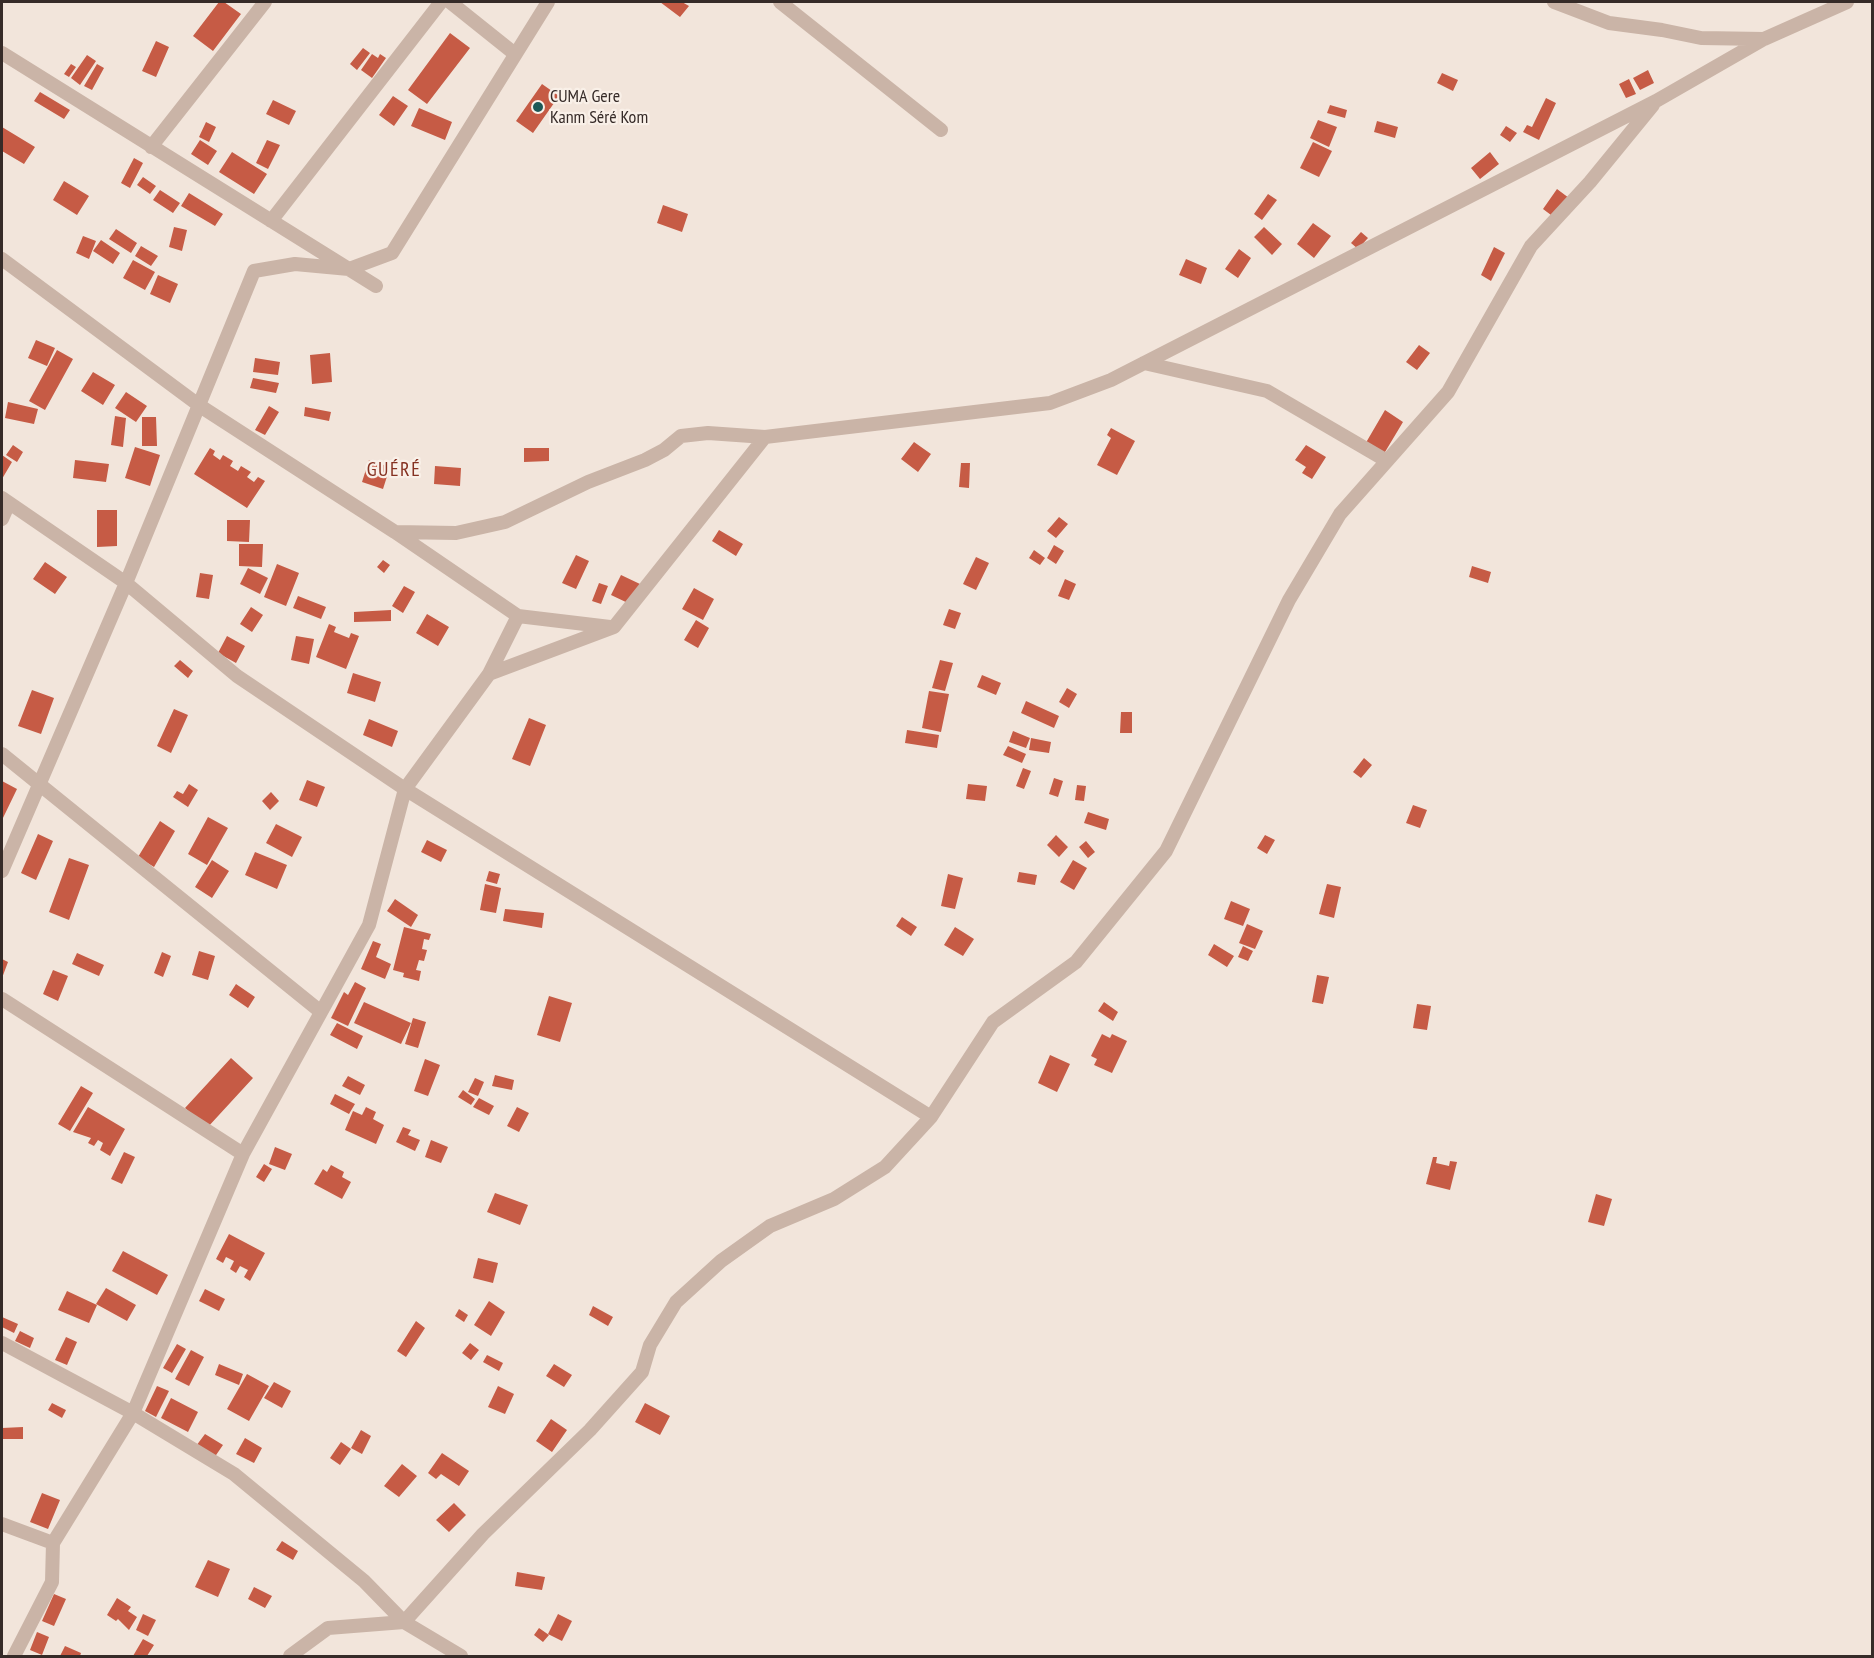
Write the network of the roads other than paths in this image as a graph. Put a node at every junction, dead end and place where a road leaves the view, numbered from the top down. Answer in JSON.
{"nodes":[{"id":1,"x":265,"y":2,"type":"edge"},
{"id":2,"x":441,"y":2,"type":"edge"},
{"id":3,"x":450,"y":2,"type":"edge"},
{"id":4,"x":548,"y":2,"type":"edge"},
{"id":5,"x":780,"y":2,"type":"edge"},
{"id":6,"x":1554,"y":2,"type":"edge"},
{"id":7,"x":1847,"y":2,"type":"edge"},
{"id":8,"x":1764,"y":39,"type":"junction"},
{"id":9,"x":2,"y":53,"type":"edge"},
{"id":10,"x":515,"y":54,"type":"junction"},
{"id":11,"x":1656,"y":101,"type":"junction"},
{"id":12,"x":941,"y":130,"type":"dead end"},
{"id":13,"x":151,"y":147,"type":"junction"},
{"id":14,"x":271,"y":221,"type":"junction"},
{"id":15,"x":2,"y":259,"type":"edge"},
{"id":16,"x":349,"y":268,"type":"junction"},
{"id":17,"x":376,"y":286,"type":"dead end"},
{"id":18,"x":1144,"y":363,"type":"junction"},
{"id":19,"x":200,"y":406,"type":"junction"},
{"id":20,"x":765,"y":438,"type":"junction"},
{"id":21,"x":1387,"y":461,"type":"junction"},
{"id":22,"x":5,"y":501,"type":"edge"},
{"id":23,"x":2,"y":519,"type":"edge"},
{"id":24,"x":395,"y":532,"type":"junction"},
{"id":25,"x":126,"y":583,"type":"junction"},
{"id":26,"x":518,"y":616,"type":"junction"},
{"id":27,"x":614,"y":627,"type":"junction"},
{"id":28,"x":489,"y":674,"type":"junction"},
{"id":29,"x":2,"y":754,"type":"edge"},
{"id":30,"x":38,"y":783,"type":"junction"},
{"id":31,"x":405,"y":789,"type":"junction"},
{"id":32,"x":2,"y":871,"type":"edge"},
{"id":33,"x":2,"y":999,"type":"edge"},
{"id":34,"x":321,"y":1012,"type":"junction"},
{"id":35,"x":931,"y":1118,"type":"junction"},
{"id":36,"x":243,"y":1154,"type":"junction"},
{"id":37,"x":2,"y":1343,"type":"edge"},
{"id":38,"x":133,"y":1413,"type":"junction"},
{"id":39,"x":2,"y":1524,"type":"edge"},
{"id":40,"x":52,"y":1543,"type":"junction"},
{"id":41,"x":404,"y":1622,"type":"junction"},
{"id":42,"x":14,"y":1656,"type":"edge"},
{"id":43,"x":290,"y":1656,"type":"edge"},
{"id":44,"x":461,"y":1656,"type":"edge"}],
"edges":[{"from":1,"to":13,"type":"street"},
{"from":2,"to":14,"type":"street"},
{"from":3,"to":10,"type":"street"},
{"from":4,"to":10,"type":"street"},
{"from":5,"to":12,"type":"street"},
{"from":6,"to":8,"type":"street"},
{"from":7,"to":8,"type":"street"},
{"from":8,"to":11,"type":"street"},
{"from":9,"to":13,"type":"street"},
{"from":10,"to":16,"type":"street"},
{"from":11,"to":18,"type":"street"},
{"from":11,"to":21,"type":"street"},
{"from":13,"to":14,"type":"street"},
{"from":14,"to":16,"type":"street"},
{"from":15,"to":19,"type":"street"},
{"from":16,"to":17,"type":"street"},
{"from":16,"to":19,"type":"street"},
{"from":18,"to":20,"type":"street"},
{"from":18,"to":21,"type":"street"},
{"from":19,"to":24,"type":"street"},
{"from":19,"to":25,"type":"street"},
{"from":20,"to":24,"type":"street"},
{"from":20,"to":27,"type":"street"},
{"from":21,"to":35,"type":"street"},
{"from":22,"to":23,"type":"street"},
{"from":22,"to":25,"type":"street"},
{"from":24,"to":26,"type":"street"},
{"from":25,"to":30,"type":"street"},
{"from":25,"to":31,"type":"street"},
{"from":26,"to":27,"type":"street"},
{"from":26,"to":28,"type":"street"},
{"from":27,"to":28,"type":"street"},
{"from":28,"to":31,"type":"street"},
{"from":29,"to":30,"type":"street"},
{"from":30,"to":32,"type":"street"},
{"from":30,"to":34,"type":"street"},
{"from":31,"to":34,"type":"street"},
{"from":31,"to":35,"type":"street"},
{"from":33,"to":36,"type":"street"},
{"from":34,"to":36,"type":"street"},
{"from":35,"to":41,"type":"street"},
{"from":36,"to":38,"type":"street"},
{"from":37,"to":38,"type":"street"},
{"from":38,"to":40,"type":"street"},
{"from":38,"to":41,"type":"street"},
{"from":39,"to":40,"type":"street"},
{"from":40,"to":42,"type":"street"},
{"from":41,"to":43,"type":"street"},
{"from":41,"to":44,"type":"street"}]}
